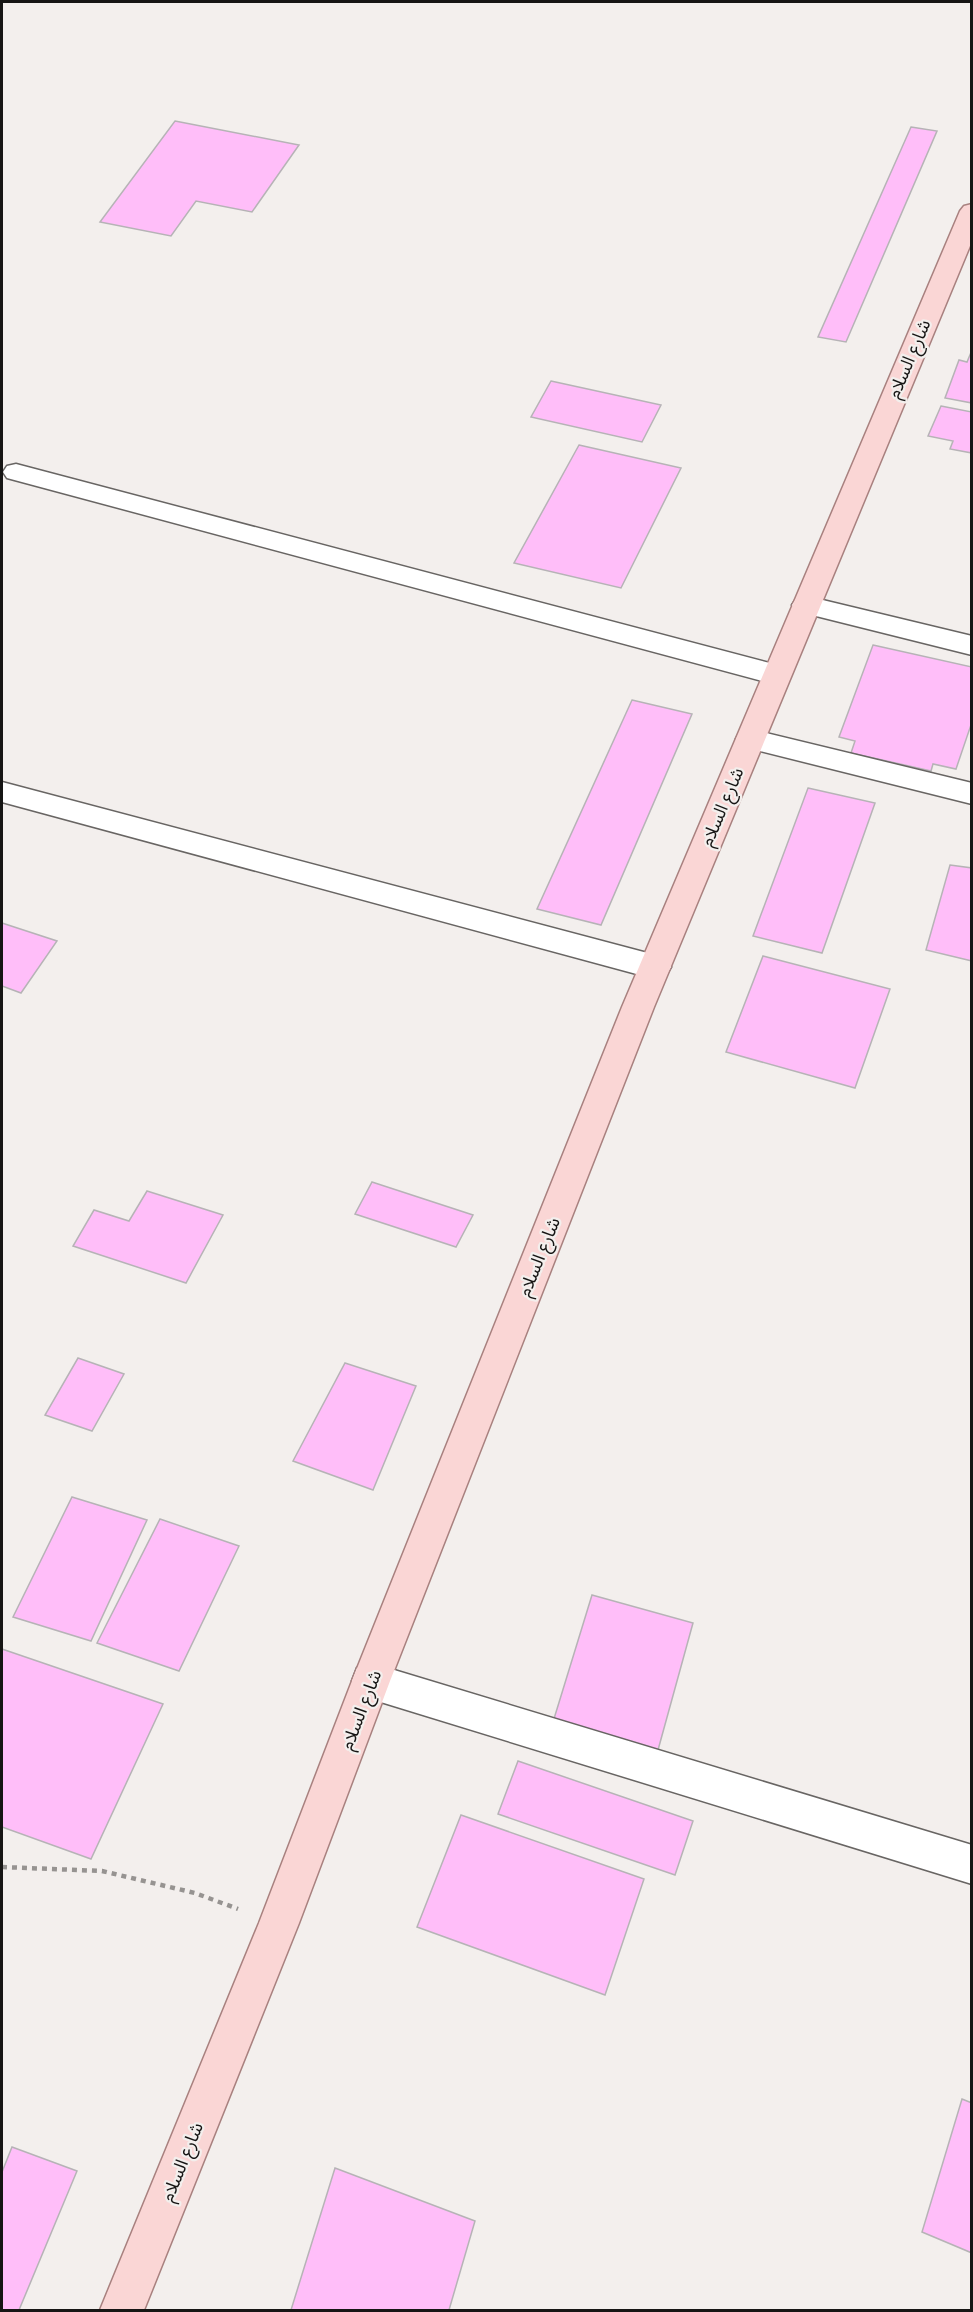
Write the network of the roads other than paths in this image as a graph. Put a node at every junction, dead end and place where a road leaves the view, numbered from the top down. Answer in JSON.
{"nodes":[{"id":1,"x":972,"y":211,"type":"edge"},
{"id":2,"x":16,"y":472,"type":"dead end"},
{"id":3,"x":806,"y":605,"type":"junction"},
{"id":4,"x":972,"y":646,"type":"edge"},
{"id":5,"x":777,"y":675,"type":"junction"},
{"id":6,"x":750,"y":740,"type":"junction"},
{"id":7,"x":2,"y":792,"type":"edge"},
{"id":8,"x":972,"y":794,"type":"edge"},
{"id":9,"x":655,"y":967,"type":"junction"},
{"id":10,"x":371,"y":1681,"type":"junction"},
{"id":11,"x":972,"y":1865,"type":"edge"},
{"id":12,"x":122,"y":2310,"type":"edge"}],
"edges":[{"from":1,"to":3,"type":"main road","name":"شارع السلام"},
{"from":2,"to":5,"type":"street"},
{"from":3,"to":4,"type":"street"},
{"from":3,"to":5,"type":"main road","name":"شارع السلام"},
{"from":5,"to":6,"type":"main road","name":"شارع السلام"},
{"from":6,"to":8,"type":"street"},
{"from":6,"to":9,"type":"main road","name":"شارع السلام"},
{"from":7,"to":9,"type":"street"},
{"from":9,"to":10,"type":"main road","name":"شارع السلام"},
{"from":10,"to":11,"type":"street"},
{"from":10,"to":12,"type":"main road","name":"شارع السلام"}]}
